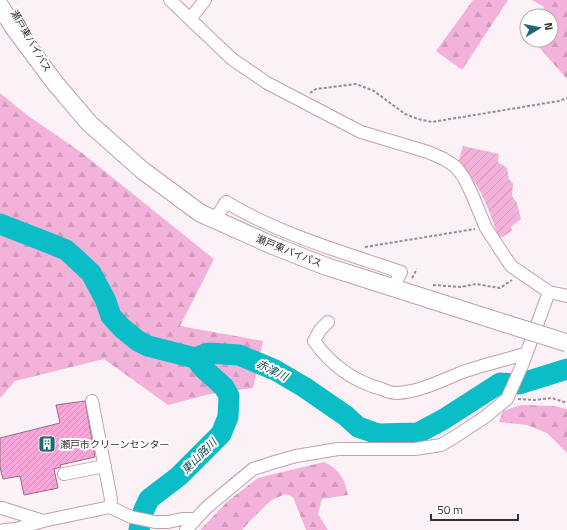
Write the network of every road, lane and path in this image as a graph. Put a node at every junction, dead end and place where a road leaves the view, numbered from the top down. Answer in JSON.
{"nodes":[{"id":1,"x":8,"y":0,"type":"edge"},
{"id":2,"x":170,"y":0,"type":"edge"},
{"id":3,"x":204,"y":0,"type":"edge"},
{"id":4,"x":0,"y":6,"type":"edge"},
{"id":5,"x":190,"y":19,"type":"junction"},
{"id":6,"x":55,"y":83,"type":"junction"},
{"id":7,"x":567,"y":98,"type":"edge"},
{"id":8,"x":300,"y":100,"type":"junction"},
{"id":9,"x":215,"y":220,"type":"junction"},
{"id":10,"x":486,"y":228,"type":"junction"},
{"id":11,"x":292,"y":234,"type":"junction"},
{"id":12,"x":365,"y":247,"type":"dead end"},
{"id":13,"x":285,"y":250,"type":"junction"},
{"id":14,"x":426,"y":285,"type":"dead end"},
{"id":15,"x":394,"y":288,"type":"junction"},
{"id":16,"x":500,"y":288,"type":"dead end"},
{"id":17,"x":549,"y":292,"type":"junction"},
{"id":18,"x":567,"y":296,"type":"edge"},
{"id":19,"x":328,"y":322,"type":"dead end"},
{"id":20,"x":567,"y":343,"type":"edge"},
{"id":21,"x":524,"y":359,"type":"junction"},
{"id":22,"x":509,"y":397,"type":"junction"},
{"id":23,"x":92,"y":401,"type":"dead end"},
{"id":24,"x":567,"y":403,"type":"edge"},
{"id":25,"x":105,"y":466,"type":"junction"},
{"id":26,"x":64,"y":474,"type":"dead end"},
{"id":27,"x":110,"y":507,"type":"junction"},
{"id":28,"x":2,"y":508,"type":"dead end"},
{"id":29,"x":195,"y":519,"type":"junction"},
{"id":30,"x":43,"y":521,"type":"junction"},
{"id":31,"x":4,"y":530,"type":"edge"},
{"id":32,"x":186,"y":530,"type":"edge"}],
"edges":[{"from":1,"to":6,"type":"highway","name":"瀬戸東バイパス"},
{"from":2,"to":5,"type":"street"},
{"from":3,"to":5,"type":"street"},
{"from":4,"to":6,"type":"highway","name":"瀬戸東バイパス"},
{"from":5,"to":8,"type":"street"},
{"from":6,"to":9,"type":"highway","name":"瀬戸東バイパス"},
{"from":7,"to":8,"type":"path"},
{"from":8,"to":10,"type":"street"},
{"from":9,"to":11,"type":"street"},
{"from":9,"to":13,"type":"highway","name":"瀬戸東バイパス"},
{"from":10,"to":12,"type":"path"},
{"from":10,"to":17,"type":"street"},
{"from":11,"to":13,"type":"street"},
{"from":11,"to":15,"type":"street"},
{"from":13,"to":15,"type":"highway","name":"瀬戸東バイパス"},
{"from":14,"to":16,"type":"path"},
{"from":15,"to":20,"type":"highway","name":"瀬戸東バイパス","bridge":true},
{"from":17,"to":18,"type":"street"},
{"from":17,"to":21,"type":"street"},
{"from":19,"to":21,"type":"street"},
{"from":21,"to":22,"type":"street"},
{"from":22,"to":24,"type":"path"},
{"from":22,"to":29,"type":"street"},
{"from":23,"to":25,"type":"street"},
{"from":25,"to":26,"type":"street"},
{"from":25,"to":27,"type":"street"},
{"from":27,"to":29,"type":"street"},
{"from":27,"to":30,"type":"street"},
{"from":28,"to":30,"type":"street"},
{"from":29,"to":32,"type":"street"},
{"from":30,"to":31,"type":"street"}]}
